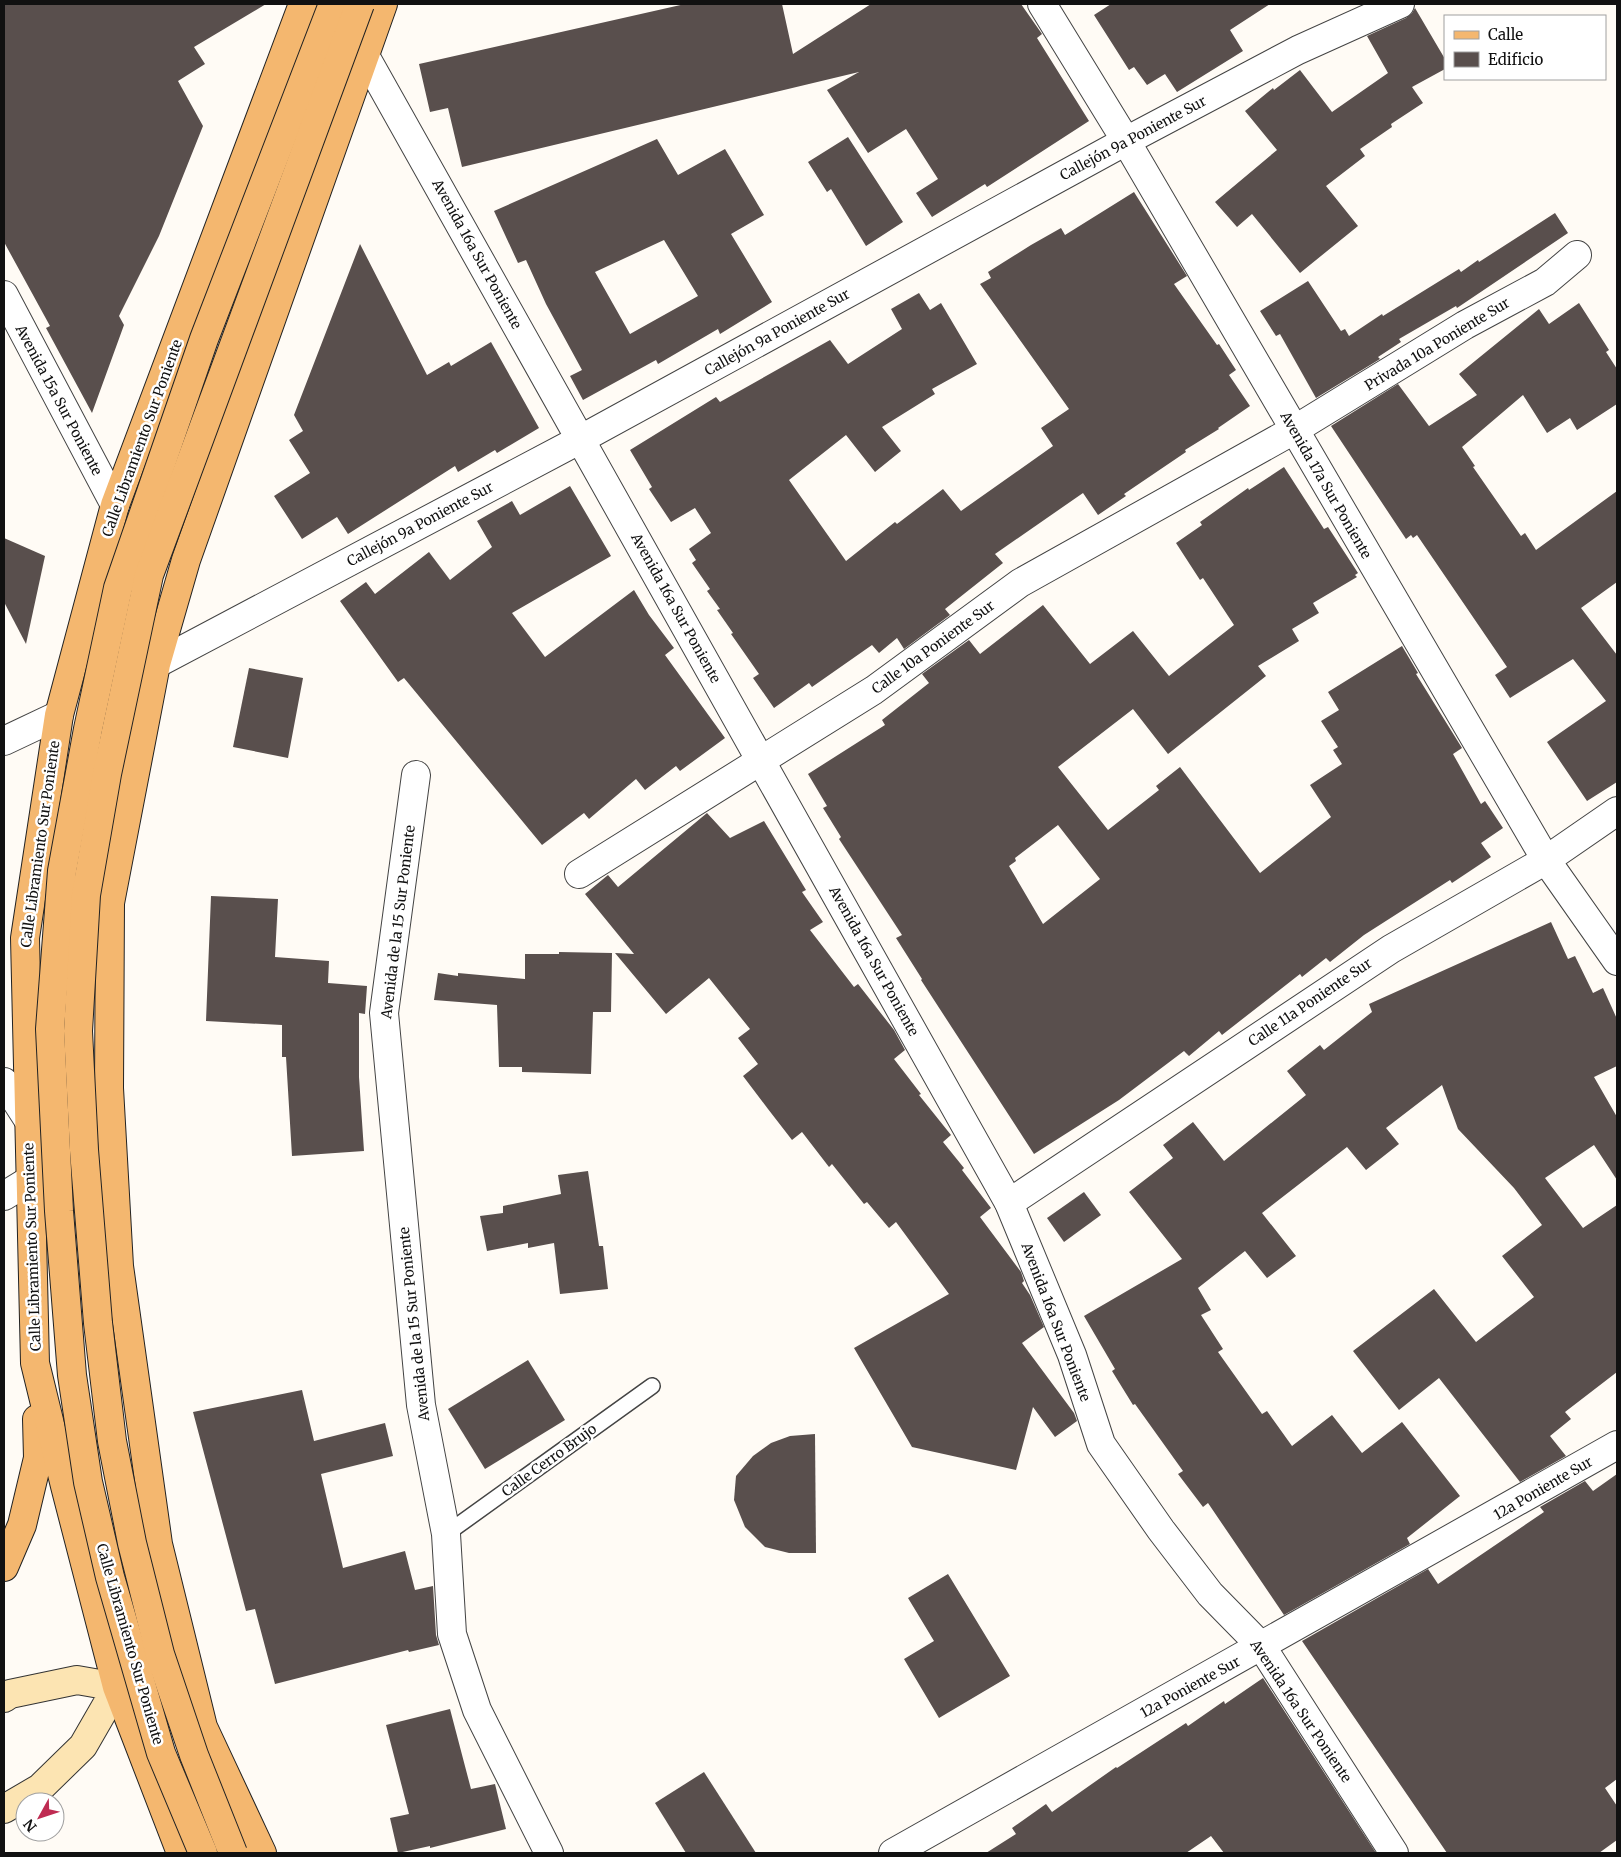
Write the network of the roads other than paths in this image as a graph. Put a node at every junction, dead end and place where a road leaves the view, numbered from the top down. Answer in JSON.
{"nodes":[{"id":1,"x":303,"y":4,"type":"edge"},
{"id":2,"x":333,"y":4,"type":"edge"},
{"id":3,"x":360,"y":4,"type":"edge"},
{"id":4,"x":383,"y":4,"type":"edge"},
{"id":5,"x":1042,"y":4,"type":"edge"},
{"id":6,"x":1400,"y":4,"type":"edge"},
{"id":7,"x":364,"y":54,"type":"junction"},
{"id":8,"x":1126,"y":141,"type":"junction"},
{"id":9,"x":1578,"y":255,"type":"dead end"},
{"id":10,"x":4,"y":295,"type":"edge"},
{"id":11,"x":1294,"y":430,"type":"junction"},
{"id":12,"x":581,"y":438,"type":"junction"},
{"id":13,"x":115,"y":505,"type":"junction"},
{"id":14,"x":156,"y":664,"type":"junction"},
{"id":15,"x":58,"y":715,"type":"junction"},
{"id":16,"x":4,"y":741,"type":"edge"},
{"id":17,"x":761,"y":760,"type":"junction"},
{"id":18,"x":416,"y":775,"type":"dead end"},
{"id":19,"x":1617,"y":811,"type":"edge"},
{"id":20,"x":1546,"y":860,"type":"junction"},
{"id":21,"x":579,"y":874,"type":"dead end"},
{"id":22,"x":1617,"y":961,"type":"edge"},
{"id":23,"x":4,"y":1082,"type":"edge"},
{"id":24,"x":29,"y":1121,"type":"junction"},
{"id":25,"x":30,"y":1180,"type":"junction"},
{"id":26,"x":4,"y":1196,"type":"edge"},
{"id":27,"x":1009,"y":1203,"type":"junction"},
{"id":28,"x":35,"y":1363,"type":"junction"},
{"id":29,"x":652,"y":1386,"type":"dead end"},
{"id":30,"x":1615,"y":1452,"type":"edge"},
{"id":31,"x":148,"y":1472,"type":"junction"},
{"id":32,"x":65,"y":1486,"type":"junction"},
{"id":33,"x":446,"y":1534,"type":"junction"},
{"id":34,"x":158,"y":1544,"type":"junction"},
{"id":35,"x":4,"y":1567,"type":"edge"},
{"id":36,"x":1262,"y":1647,"type":"junction"},
{"id":37,"x":117,"y":1688,"type":"junction"},
{"id":38,"x":4,"y":1698,"type":"edge"},
{"id":39,"x":203,"y":1727,"type":"junction"},
{"id":40,"x":4,"y":1809,"type":"edge"},
{"id":41,"x":251,"y":1851,"type":"edge"},
{"id":42,"x":180,"y":1853,"type":"edge"},
{"id":43,"x":205,"y":1853,"type":"edge"},
{"id":44,"x":549,"y":1853,"type":"edge"},
{"id":45,"x":893,"y":1853,"type":"edge"},
{"id":46,"x":1394,"y":1853,"type":"edge"}],
"edges":[{"from":1,"to":13,"type":"main road","name":"Calle Libramiento Sur Poniente"},
{"from":2,"to":43,"type":"main road","name":"Calle Libramiento Sur Poniente","bridge":true},
{"from":3,"to":41,"type":"main road","name":"Calle Libramiento Sur Poniente","bridge":true},
{"from":4,"to":7,"type":"main road"},
{"from":5,"to":8,"type":"street","name":"Avenida 17a Sur Poniente"},
{"from":6,"to":8,"type":"street","name":"Callejón 9a Poniente Sur"},
{"from":7,"to":12,"type":"street","name":"Avenida 16a Sur Poniente"},
{"from":7,"to":14,"type":"main road"},
{"from":8,"to":11,"type":"street","name":"Avenida 17a Sur Poniente"},
{"from":8,"to":12,"type":"street","name":"Callejón 9a Poniente Sur"},
{"from":9,"to":11,"type":"street","name":"Privada 10a Poniente Sur"},
{"from":10,"to":13,"type":"street","name":"Avenida 15a Sur Poniente"},
{"from":11,"to":17,"type":"street","name":"Calle 10a Poniente Sur"},
{"from":11,"to":20,"type":"street","name":"Avenida 17a Sur Poniente"},
{"from":12,"to":14,"type":"street","name":"Callejón 9a Poniente Sur"},
{"from":12,"to":17,"type":"street","name":"Avenida 16a Sur Poniente"},
{"from":13,"to":15,"type":"main road","name":"Calle Libramiento Sur Poniente"},
{"from":14,"to":31,"type":"main road"},
{"from":15,"to":16,"type":"street"},
{"from":15,"to":24,"type":"main road","name":"Calle Libramiento Sur Poniente"},
{"from":17,"to":21,"type":"street","name":"Calle 10a Poniente Sur"},
{"from":17,"to":27,"type":"street","name":"Avenida 16a Sur Poniente"},
{"from":18,"to":33,"type":"street","name":"Avenida de la 15 Sur Poniente"},
{"from":19,"to":20,"type":"street","name":"Calle 11a Poniente Sur"},
{"from":20,"to":22,"type":"street","name":"Avenida 17a Sur Poniente"},
{"from":20,"to":27,"type":"street","name":"Calle 11a Poniente Sur"},
{"from":23,"to":24,"type":"street"},
{"from":24,"to":25,"type":"main road","name":"Calle Libramiento Sur Poniente"},
{"from":25,"to":26,"type":"street"},
{"from":25,"to":28,"type":"main road","name":"Calle Libramiento Sur Poniente"},
{"from":27,"to":36,"type":"street","name":"Avenida 16a Sur Poniente"},
{"from":28,"to":32,"type":"main road","name":"Calle Libramiento Sur Poniente"},
{"from":28,"to":35,"type":"main road"},
{"from":29,"to":33,"type":"lane","name":"Calle Cerro Brujo"},
{"from":30,"to":36,"type":"street","name":"12a Poniente Sur"},
{"from":31,"to":32,"type":"main road"},
{"from":31,"to":34,"type":"main road"},
{"from":32,"to":37,"type":"main road","name":"Calle Libramiento Sur Poniente"},
{"from":33,"to":44,"type":"street","name":"Avenida de la 15 Sur Poniente"},
{"from":34,"to":37,"type":"main road"},
{"from":34,"to":39,"type":"main road"},
{"from":36,"to":45,"type":"street","name":"12a Poniente Sur"},
{"from":36,"to":46,"type":"street","name":"Avenida 16a Sur Poniente"},
{"from":37,"to":38,"type":"main road"},
{"from":37,"to":39,"type":"main road"},
{"from":37,"to":40,"type":"main road"},
{"from":37,"to":42,"type":"main road","name":"Calle Libramiento Sur Poniente"},
{"from":39,"to":41,"type":"main road"},
{"from":41,"to":43,"type":"main road"}]}
